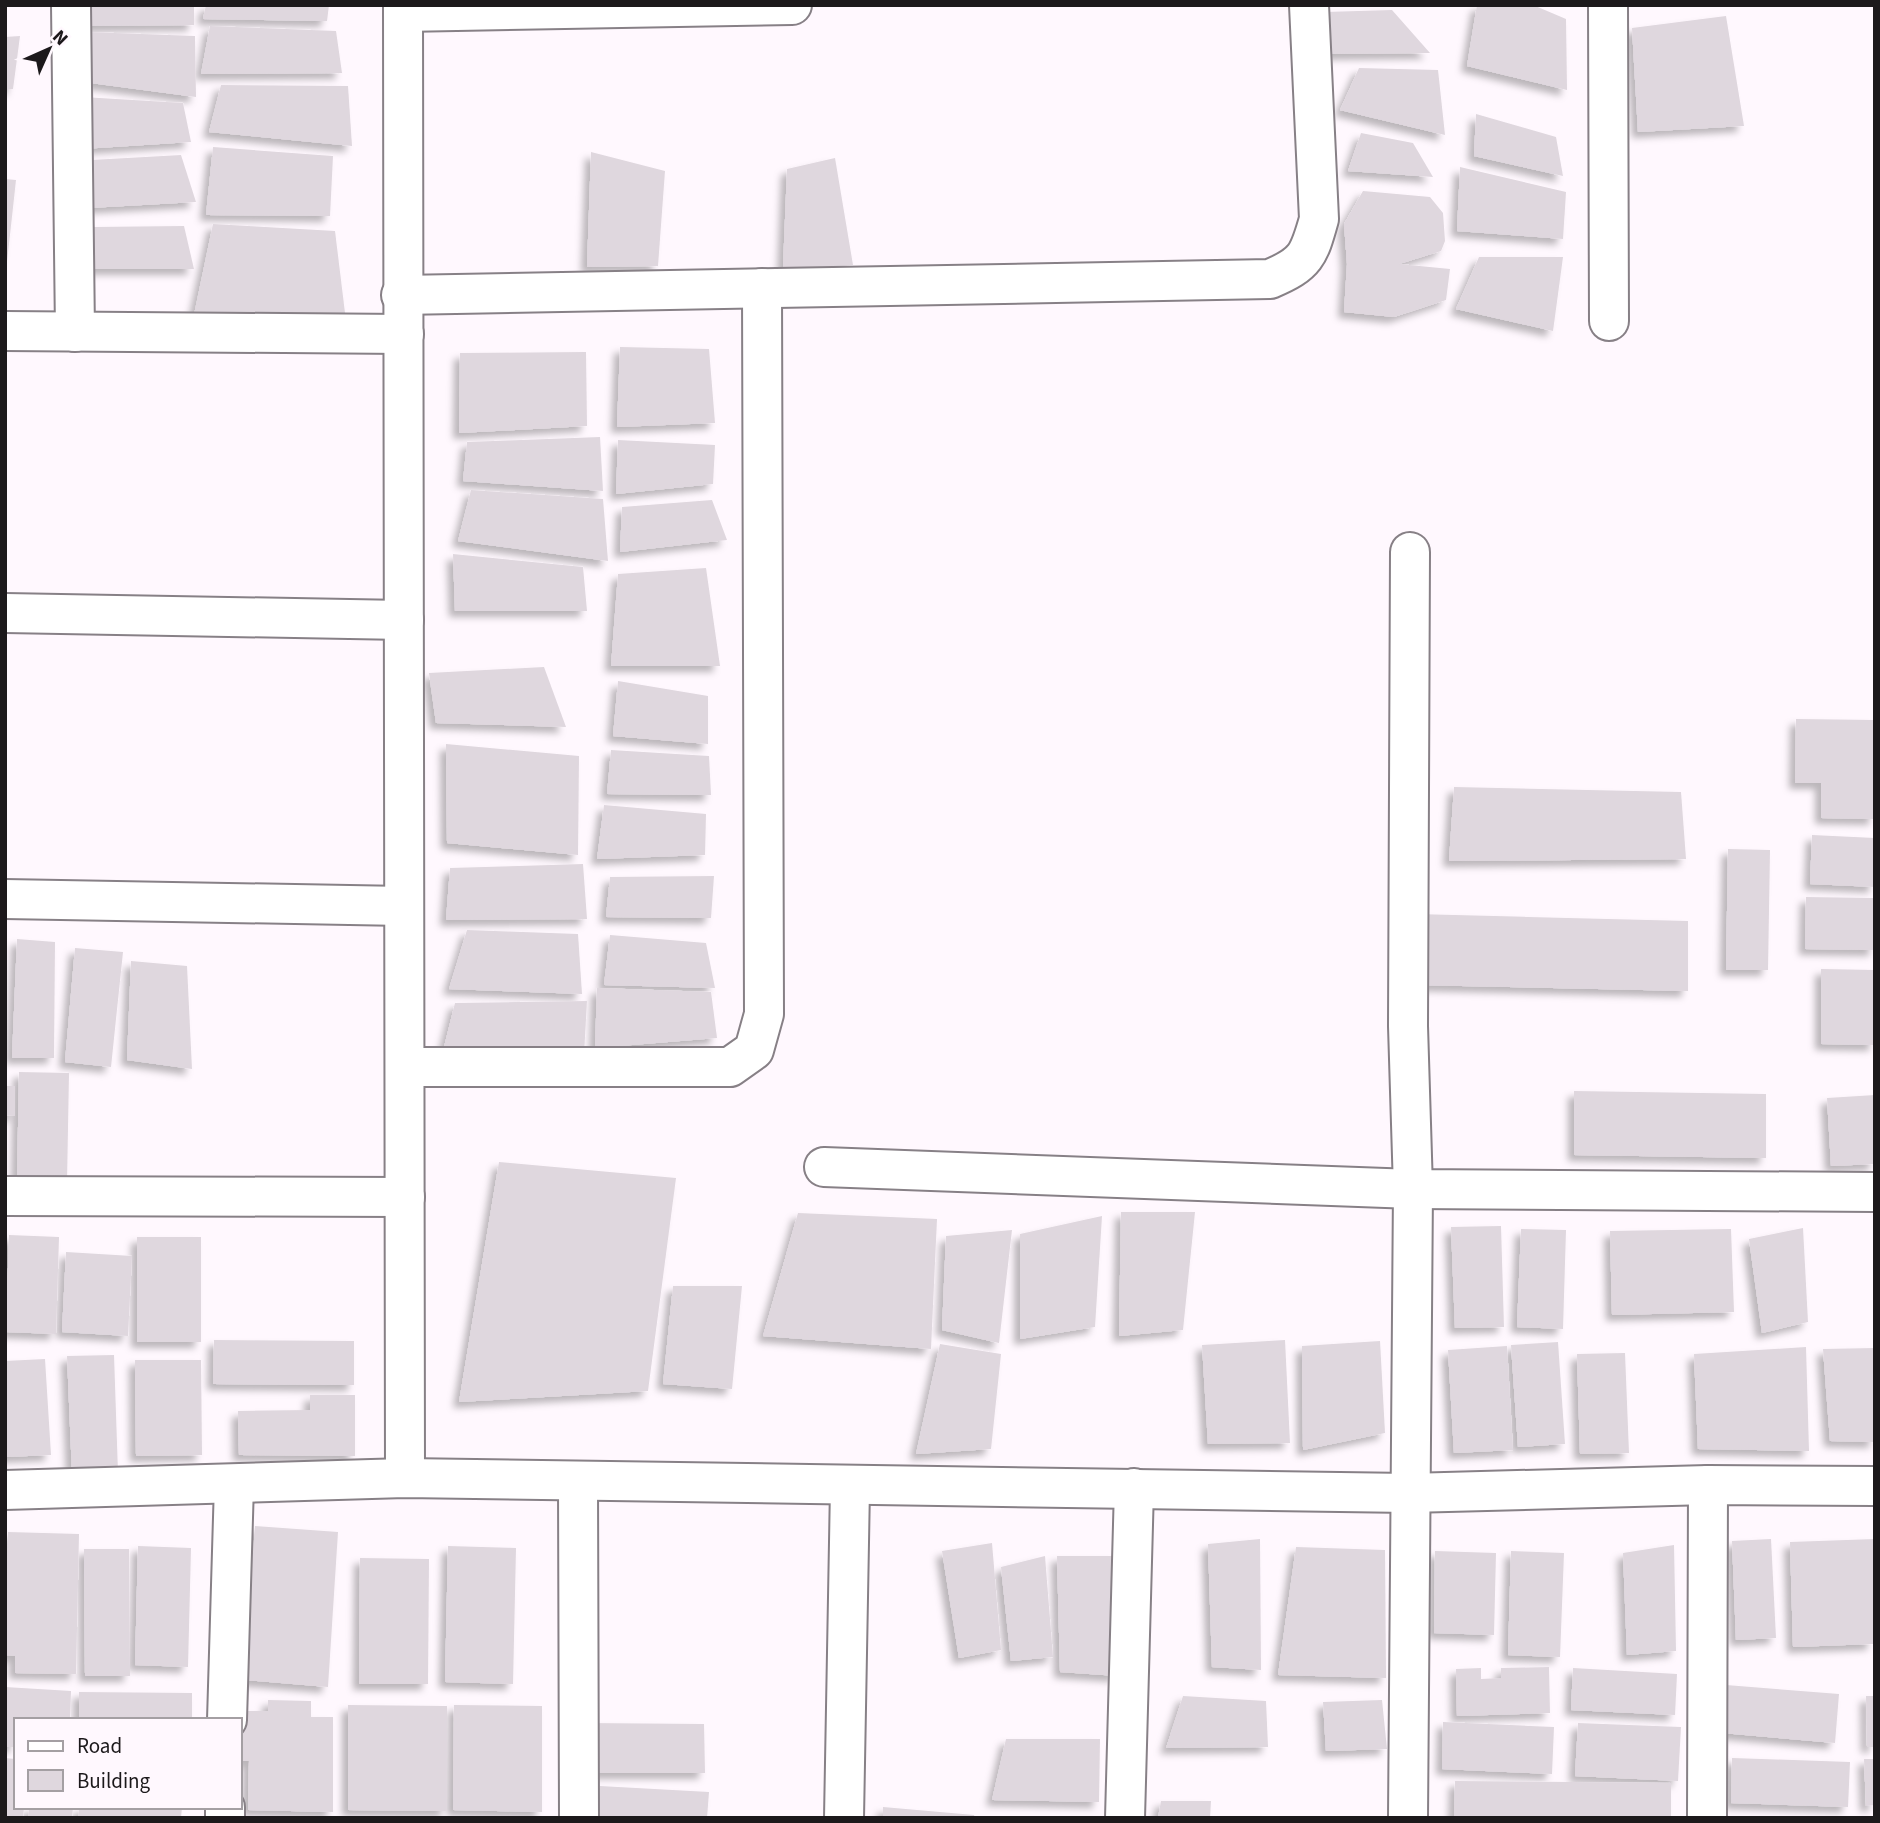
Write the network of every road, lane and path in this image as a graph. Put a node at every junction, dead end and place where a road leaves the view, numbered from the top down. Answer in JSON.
{"nodes":[{"id":1,"x":71,"y":5,"type":"edge"},
{"id":2,"x":792,"y":5,"type":"edge"},
{"id":3,"x":1310,"y":5,"type":"edge"},
{"id":4,"x":1608,"y":5,"type":"edge"},
{"id":5,"x":403,"y":8,"type":"edge"},
{"id":6,"x":762,"y":288,"type":"junction"},
{"id":7,"x":401,"y":295,"type":"junction"},
{"id":8,"x":1609,"y":321,"type":"dead end"},
{"id":9,"x":5,"y":331,"type":"edge"},
{"id":10,"x":75,"y":332,"type":"junction"},
{"id":11,"x":404,"y":334,"type":"junction"},
{"id":12,"x":1410,"y":552,"type":"dead end"},
{"id":13,"x":5,"y":614,"type":"edge"},
{"id":14,"x":404,"y":620,"type":"junction"},
{"id":15,"x":5,"y":899,"type":"edge"},
{"id":16,"x":404,"y":906,"type":"junction"},
{"id":17,"x":405,"y":1067,"type":"junction"},
{"id":18,"x":824,"y":1167,"type":"dead end"},
{"id":19,"x":1413,"y":1189,"type":"junction"},
{"id":20,"x":1875,"y":1192,"type":"edge"},
{"id":21,"x":5,"y":1196,"type":"edge"},
{"id":22,"x":405,"y":1197,"type":"junction"},
{"id":23,"x":405,"y":1478,"type":"junction"},
{"id":24,"x":578,"y":1483,"type":"junction"},
{"id":25,"x":234,"y":1484,"type":"junction"},
{"id":26,"x":1708,"y":1485,"type":"junction"},
{"id":27,"x":1875,"y":1486,"type":"edge"},
{"id":28,"x":850,"y":1487,"type":"junction"},
{"id":29,"x":1134,"y":1488,"type":"junction"},
{"id":30,"x":5,"y":1490,"type":"edge"},
{"id":31,"x":1409,"y":1493,"type":"junction"},
{"id":32,"x":228,"y":1718,"type":"edge"},
{"id":33,"x":225,"y":1818,"type":"edge"},
{"id":34,"x":232,"y":1818,"type":"edge"},
{"id":35,"x":579,"y":1818,"type":"edge"},
{"id":36,"x":844,"y":1818,"type":"edge"},
{"id":37,"x":1125,"y":1818,"type":"edge"},
{"id":38,"x":1408,"y":1818,"type":"edge"},
{"id":39,"x":1707,"y":1818,"type":"edge"}],
"edges":[{"from":1,"to":10,"type":"street"},
{"from":2,"to":5,"type":"street"},
{"from":3,"to":6,"type":"street"},
{"from":4,"to":8,"type":"street"},
{"from":5,"to":7,"type":"street"},
{"from":6,"to":7,"type":"street"},
{"from":6,"to":17,"type":"street"},
{"from":7,"to":11,"type":"street"},
{"from":9,"to":10,"type":"street"},
{"from":10,"to":11,"type":"street"},
{"from":11,"to":14,"type":"street"},
{"from":12,"to":19,"type":"street"},
{"from":13,"to":14,"type":"street"},
{"from":14,"to":16,"type":"street"},
{"from":15,"to":16,"type":"street"},
{"from":16,"to":17,"type":"street"},
{"from":17,"to":22,"type":"street"},
{"from":18,"to":19,"type":"street"},
{"from":19,"to":20,"type":"street"},
{"from":19,"to":31,"type":"street"},
{"from":21,"to":22,"type":"street"},
{"from":22,"to":23,"type":"street"},
{"from":23,"to":24,"type":"street"},
{"from":23,"to":25,"type":"street"},
{"from":24,"to":28,"type":"street"},
{"from":24,"to":35,"type":"street"},
{"from":25,"to":30,"type":"street"},
{"from":25,"to":32,"type":"street"},
{"from":26,"to":27,"type":"street"},
{"from":26,"to":31,"type":"street"},
{"from":26,"to":39,"type":"street"},
{"from":28,"to":29,"type":"street"},
{"from":28,"to":36,"type":"street"},
{"from":29,"to":31,"type":"street"},
{"from":29,"to":37,"type":"street"},
{"from":31,"to":38,"type":"street"},
{"from":33,"to":34,"type":"street"}]}
